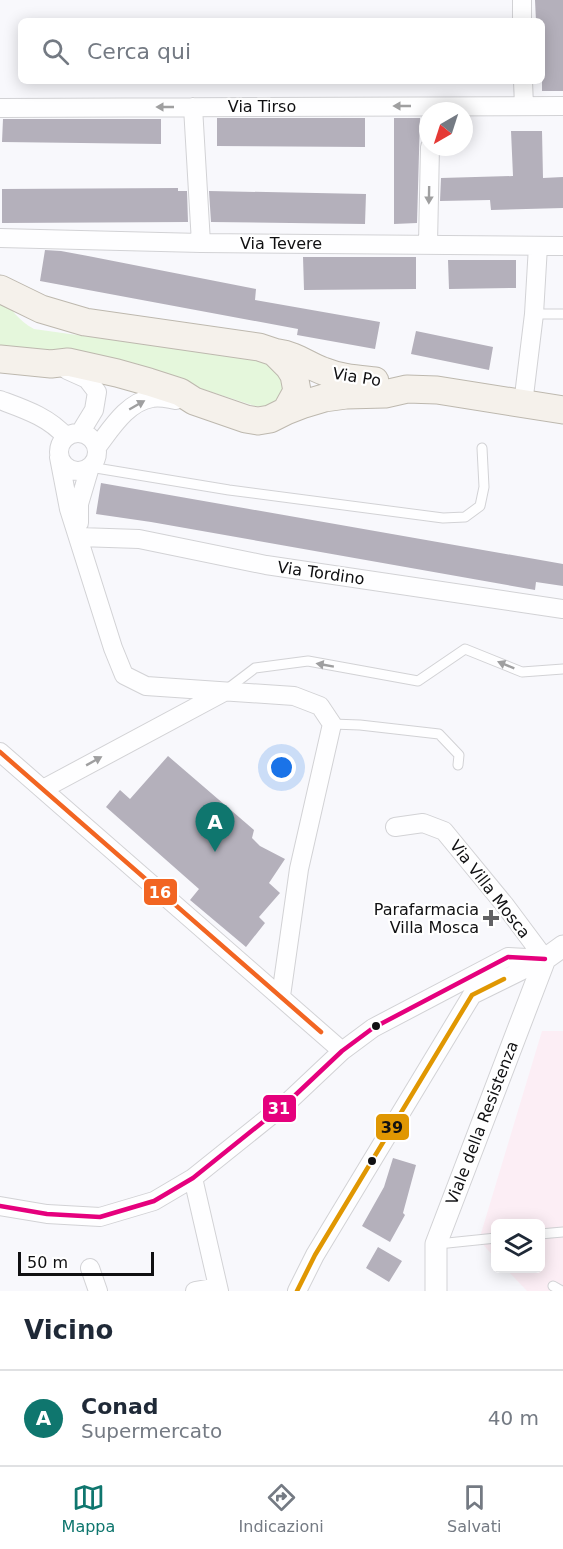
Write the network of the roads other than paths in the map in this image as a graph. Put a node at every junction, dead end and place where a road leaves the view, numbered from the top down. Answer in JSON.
{"nodes":[{"id":1,"x":522,"y":0,"type":"edge"},
{"id":2,"x":522,"y":18,"type":"edge"},
{"id":3,"x":523,"y":84,"type":"edge"},
{"id":4,"x":524,"y":106,"type":"junction"},
{"id":5,"x":563,"y":106,"type":"edge"},
{"id":6,"x":193,"y":107,"type":"junction"},
{"id":7,"x":0,"y":108,"type":"edge"},
{"id":8,"x":473,"y":108,"type":"edge"},
{"id":9,"x":419,"y":109,"type":"edge"},
{"id":10,"x":430,"y":156,"type":"edge"},
{"id":11,"x":0,"y":238,"type":"edge"},
{"id":12,"x":201,"y":243,"type":"junction"},
{"id":13,"x":428,"y":244,"type":"junction"},
{"id":14,"x":538,"y":246,"type":"junction"},
{"id":15,"x":563,"y":246,"type":"edge"},
{"id":16,"x":0,"y":289,"type":"edge"},
{"id":17,"x":534,"y":314,"type":"junction"},
{"id":18,"x":563,"y":314,"type":"edge"},
{"id":19,"x":274,"y":352,"type":"junction"},
{"id":20,"x":0,"y":359,"type":"edge"},
{"id":21,"x":51,"y":364,"type":"junction"},
{"id":22,"x":407,"y":389,"type":"junction"},
{"id":23,"x":0,"y":400,"type":"edge"},
{"id":24,"x":194,"y":401,"type":"junction"},
{"id":25,"x":529,"y":405,"type":"junction"},
{"id":26,"x":286,"y":411,"type":"junction"},
{"id":27,"x":563,"y":412,"type":"edge"},
{"id":28,"x":73,"y":435,"type":"junction"},
{"id":29,"x":97,"y":447,"type":"junction"},
{"id":30,"x":483,"y":447,"type":"dead end"},
{"id":31,"x":59,"y":457,"type":"junction"},
{"id":32,"x":90,"y":467,"type":"junction"},
{"id":33,"x":79,"y":537,"type":"junction"},
{"id":34,"x":563,"y":609,"type":"edge"},
{"id":35,"x":563,"y":669,"type":"edge"},
{"id":36,"x":225,"y":691,"type":"junction"},
{"id":37,"x":332,"y":724,"type":"junction"},
{"id":38,"x":0,"y":752,"type":"edge"},
{"id":39,"x":458,"y":765,"type":"dead end"},
{"id":40,"x":43,"y":789,"type":"junction"},
{"id":41,"x":395,"y":827,"type":"dead end"},
{"id":42,"x":563,"y":946,"type":"edge"},
{"id":43,"x":545,"y":959,"type":"junction"},
{"id":44,"x":281,"y":996,"type":"junction"},
{"id":45,"x":342,"y":1051,"type":"junction"},
{"id":46,"x":194,"y":1178,"type":"junction"},
{"id":47,"x":0,"y":1206,"type":"edge"},
{"id":48,"x":563,"y":1232,"type":"edge"},
{"id":49,"x":545,"y":1234,"type":"edge"},
{"id":50,"x":491,"y":1238,"type":"edge"},
{"id":51,"x":436,"y":1244,"type":"junction"},
{"id":52,"x":90,"y":1268,"type":"dead end"},
{"id":53,"x":563,"y":1282,"type":"edge"},
{"id":54,"x":218,"y":1289,"type":"edge"},
{"id":55,"x":98,"y":1291,"type":"edge"},
{"id":56,"x":195,"y":1291,"type":"edge"},
{"id":57,"x":297,"y":1291,"type":"edge"},
{"id":58,"x":436,"y":1291,"type":"edge"},
{"id":59,"x":562,"y":1291,"type":"edge"}],
"edges":[{"from":1,"to":2,"type":"street"},
{"from":3,"to":4,"type":"street"},
{"from":4,"to":5,"type":"street","name":"Via Tirso"},
{"from":4,"to":8,"type":"street","name":"Via Tirso"},
{"from":6,"to":7,"type":"street","name":"Via Tirso","one_way":true},
{"from":9,"to":6,"type":"street","name":"Via Tirso","one_way":true},
{"from":6,"to":12,"type":"street"},
{"from":10,"to":13,"type":"street","one_way":true},
{"from":11,"to":12,"type":"street","name":"Via Tevere"},
{"from":12,"to":13,"type":"street","name":"Via Tevere"},
{"from":13,"to":14,"type":"street","name":"Via Tevere"},
{"from":14,"to":15,"type":"street","name":"Via Tevere"},
{"from":14,"to":17,"type":"street"},
{"from":16,"to":19,"type":"main road","name":"Via Po"},
{"from":17,"to":18,"type":"lane"},
{"from":17,"to":25,"type":"street"},
{"from":19,"to":22,"type":"main road","name":"Via Po"},
{"from":19,"to":26,"type":"main road"},
{"from":20,"to":21,"type":"main road","name":"Via Po"},
{"from":21,"to":24,"type":"main road","name":"Via Po"},
{"from":21,"to":28,"type":"street"},
{"from":22,"to":25,"type":"main road","name":"Via Po"},
{"from":22,"to":26,"type":"main road","name":"Via Po"},
{"from":23,"to":28,"type":"street"},
{"from":24,"to":26,"type":"main road","name":"Via Po"},
{"from":29,"to":24,"type":"street","one_way":true},
{"from":25,"to":27,"type":"main road","name":"Via Po"},
{"from":28,"to":29,"type":"street"},
{"from":28,"to":31,"type":"street"},
{"from":29,"to":32,"type":"street"},
{"from":30,"to":32,"type":"lane"},
{"from":31,"to":32,"type":"street"},
{"from":31,"to":33,"type":"street"},
{"from":32,"to":33,"type":"street"},
{"from":33,"to":34,"type":"street","name":"Via Tordino"},
{"from":33,"to":36,"type":"street"},
{"from":35,"to":36,"type":"lane","one_way":true},
{"from":36,"to":37,"type":"street"},
{"from":40,"to":36,"type":"street","one_way":true},
{"from":37,"to":39,"type":"lane"},
{"from":37,"to":44,"type":"street"},
{"from":38,"to":40,"type":"street"},
{"from":40,"to":44,"type":"street"},
{"from":41,"to":43,"type":"street","name":"Via Villa Mosca"},
{"from":42,"to":43,"type":"street"},
{"from":43,"to":45,"type":"street"},
{"from":43,"to":51,"type":"street","name":"Viale della Resistenza"},
{"from":43,"to":57,"type":"street"},
{"from":44,"to":45,"type":"street"},
{"from":45,"to":46,"type":"street"},
{"from":46,"to":47,"type":"street"},
{"from":46,"to":54,"type":"street"},
{"from":48,"to":49,"type":"lane"},
{"from":50,"to":51,"type":"lane"},
{"from":51,"to":58,"type":"street","name":"Viale della Resistenza"},
{"from":52,"to":55,"type":"street"},
{"from":53,"to":59,"type":"lane"},
{"from":54,"to":56,"type":"street"}]}
